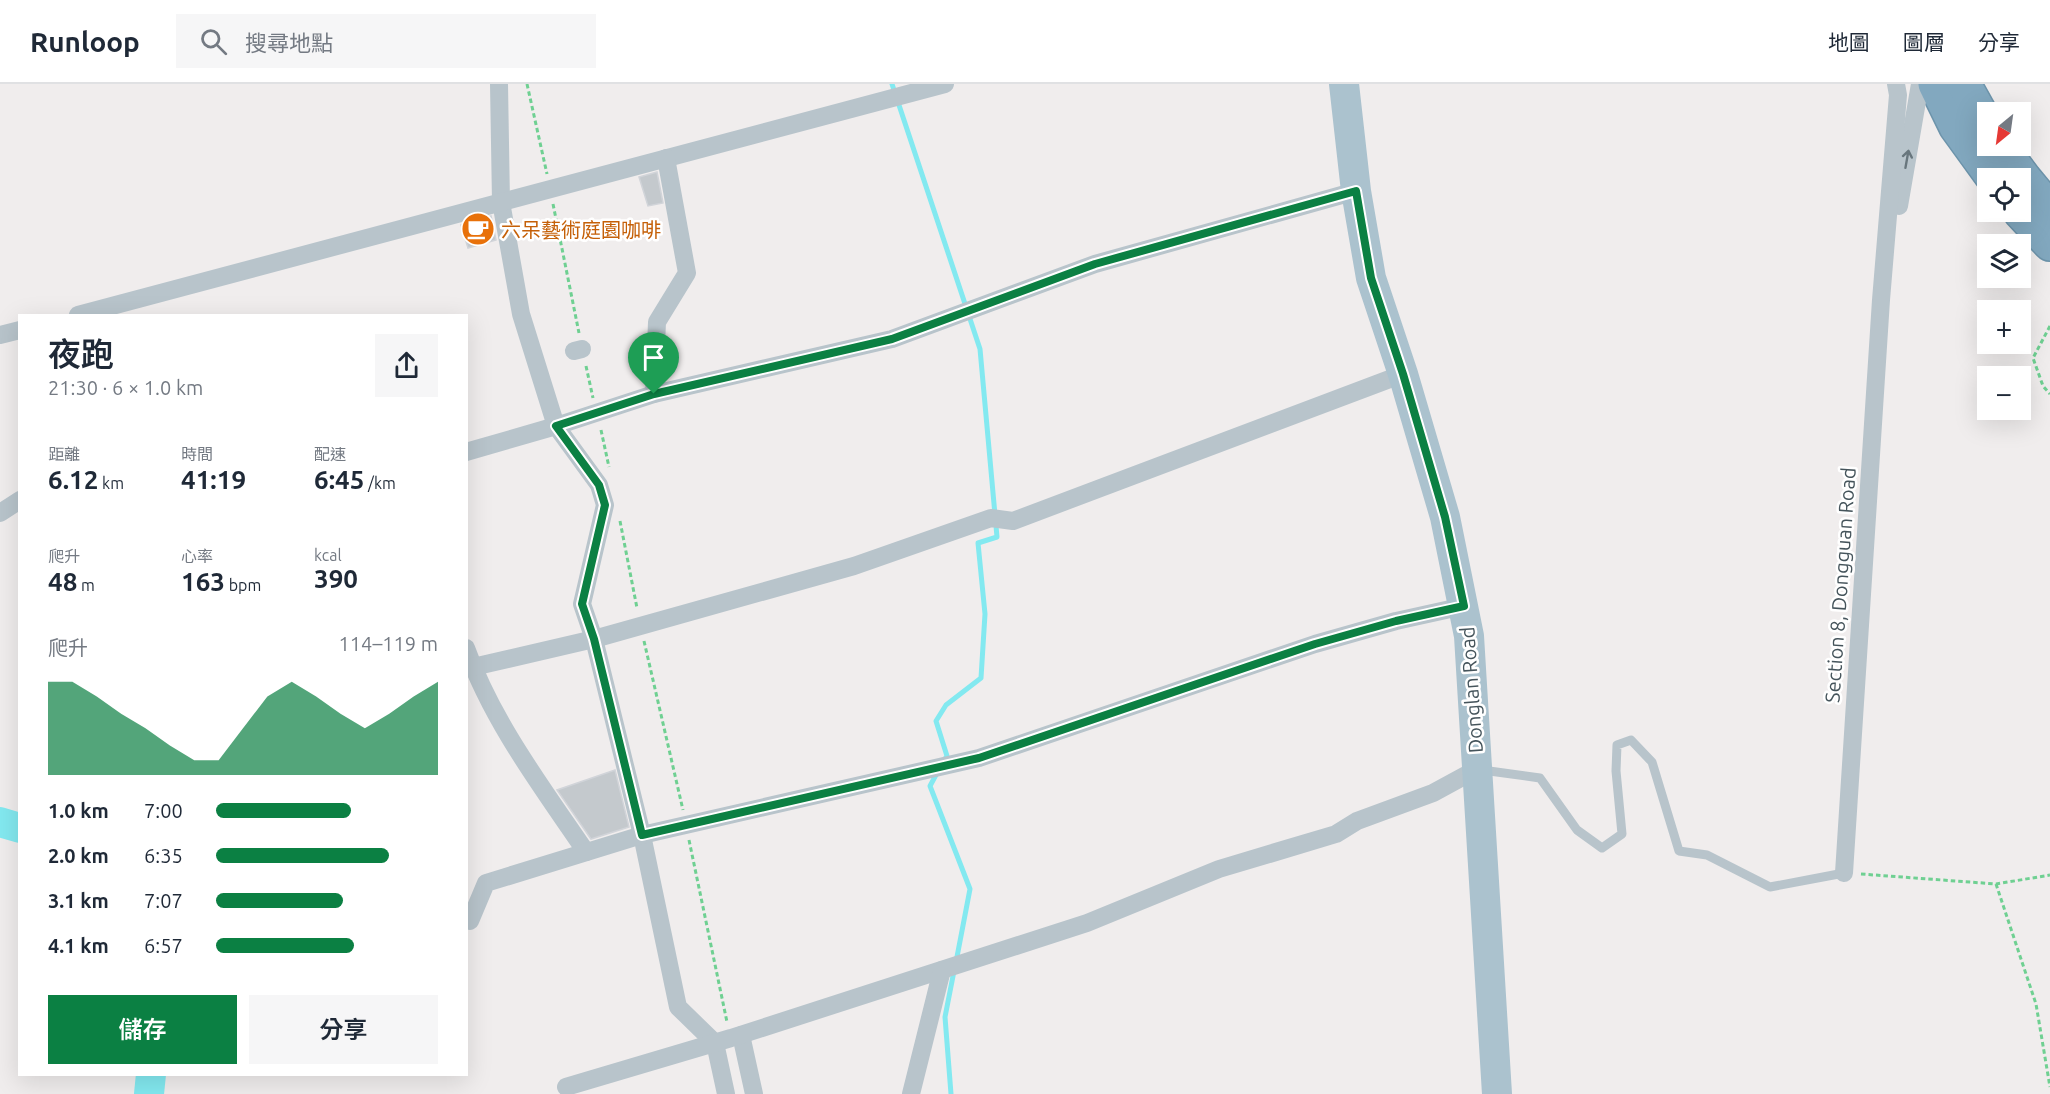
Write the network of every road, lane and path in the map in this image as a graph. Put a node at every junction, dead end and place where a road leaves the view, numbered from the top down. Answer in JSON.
{"nodes":[{"id":1,"x":499,"y":84,"type":"edge"},
{"id":2,"x":527,"y":84,"type":"edge"},
{"id":3,"x":945,"y":84,"type":"edge"},
{"id":4,"x":1344,"y":84,"type":"edge"},
{"id":5,"x":1896,"y":84,"type":"edge"},
{"id":6,"x":1920,"y":84,"type":"edge"},
{"id":7,"x":1935,"y":84,"type":"edge"},
{"id":8,"x":1964,"y":84,"type":"edge"},
{"id":9,"x":1977,"y":107,"type":"edge"},
{"id":10,"x":2008,"y":156,"type":"edge"},
{"id":11,"x":666,"y":158,"type":"junction"},
{"id":12,"x":1986,"y":168,"type":"edge"},
{"id":13,"x":550,"y":190,"type":"junction"},
{"id":14,"x":1356,"y":191,"type":"junction"},
{"id":15,"x":501,"y":202,"type":"junction"},
{"id":16,"x":2050,"y":209,"type":"edge"},
{"id":17,"x":2029,"y":222,"type":"edge"},
{"id":18,"x":2050,"y":244,"type":"edge"},
{"id":19,"x":1881,"y":300,"type":"junction"},
{"id":20,"x":82,"y":314,"type":"edge"},
{"id":21,"x":2050,"y":326,"type":"edge"},
{"id":22,"x":18,"y":330,"type":"edge"},
{"id":23,"x":0,"y":335,"type":"edge"},
{"id":24,"x":1403,"y":374,"type":"junction"},
{"id":25,"x":654,"y":394,"type":"junction"},
{"id":26,"x":2050,"y":394,"type":"edge"},
{"id":27,"x":593,"y":400,"type":"dead end"},
{"id":28,"x":556,"y":426,"type":"junction"},
{"id":29,"x":601,"y":427,"type":"dead end"},
{"id":30,"x":468,"y":451,"type":"edge"},
{"id":31,"x":610,"y":474,"type":"dead end"},
{"id":32,"x":18,"y":501,"type":"edge"},
{"id":33,"x":0,"y":513,"type":"edge"},
{"id":34,"x":620,"y":520,"type":"dead end"},
{"id":35,"x":1464,"y":606,"type":"junction"},
{"id":36,"x":641,"y":626,"type":"junction"},
{"id":37,"x":594,"y":639,"type":"junction"},
{"id":38,"x":468,"y":654,"type":"edge"},
{"id":39,"x":473,"y":668,"type":"junction"},
{"id":40,"x":1477,"y":769,"type":"junction"},
{"id":41,"x":686,"y":825,"type":"junction"},
{"id":42,"x":642,"y":835,"type":"junction"},
{"id":43,"x":586,"y":852,"type":"junction"},
{"id":44,"x":1844,"y":873,"type":"junction"},
{"id":45,"x":2050,"y":875,"type":"edge"},
{"id":46,"x":1996,"y":884,"type":"junction"},
{"id":47,"x":470,"y":921,"type":"dead end"},
{"id":48,"x":942,"y":970,"type":"junction"},
{"id":49,"x":729,"y":1038,"type":"junction"},
{"id":50,"x":566,"y":1087,"type":"dead end"},
{"id":51,"x":2050,"y":1087,"type":"edge"},
{"id":52,"x":726,"y":1094,"type":"edge"},
{"id":53,"x":754,"y":1094,"type":"edge"},
{"id":54,"x":911,"y":1094,"type":"edge"},
{"id":55,"x":1497,"y":1094,"type":"edge"}],
"edges":[{"from":1,"to":15,"type":"street"},
{"from":2,"to":13,"type":"path"},
{"from":3,"to":11,"type":"street"},
{"from":4,"to":14,"type":"main road","name":"Donglan Road"},
{"from":5,"to":19,"type":"street","name":"Section 8, Dongguan Road"},
{"from":19,"to":6,"type":"street","name":"Section 8, Dongguan Road","one_way":true},
{"from":7,"to":12,"type":"highway"},
{"from":8,"to":9,"type":"highway"},
{"from":10,"to":16,"type":"highway"},
{"from":11,"to":13,"type":"street"},
{"from":11,"to":25,"type":"street"},
{"from":13,"to":15,"type":"street"},
{"from":13,"to":27,"type":"path"},
{"from":14,"to":24,"type":"main road","name":"Donglan Road"},
{"from":14,"to":25,"type":"street"},
{"from":15,"to":20,"type":"street"},
{"from":15,"to":28,"type":"street"},
{"from":17,"to":18,"type":"highway"},
{"from":19,"to":44,"type":"street","name":"Section 8, Dongguan Road"},
{"from":21,"to":26,"type":"path"},
{"from":22,"to":23,"type":"street"},
{"from":24,"to":35,"type":"main road","name":"Donglan Road"},
{"from":24,"to":36,"type":"street"},
{"from":25,"to":28,"type":"street"},
{"from":28,"to":30,"type":"street"},
{"from":28,"to":37,"type":"street"},
{"from":29,"to":31,"type":"path"},
{"from":32,"to":33,"type":"street"},
{"from":34,"to":36,"type":"path"},
{"from":35,"to":40,"type":"main road","name":"Donglan Road"},
{"from":35,"to":41,"type":"street"},
{"from":36,"to":37,"type":"street"},
{"from":36,"to":41,"type":"path"},
{"from":37,"to":39,"type":"street"},
{"from":37,"to":42,"type":"street"},
{"from":38,"to":39,"type":"street"},
{"from":39,"to":43,"type":"street"},
{"from":40,"to":44,"type":"lane"},
{"from":40,"to":48,"type":"street"},
{"from":40,"to":55,"type":"main road","name":"Donglan Road"},
{"from":41,"to":42,"type":"street"},
{"from":41,"to":49,"type":"path"},
{"from":42,"to":43,"type":"street"},
{"from":42,"to":49,"type":"street"},
{"from":43,"to":47,"type":"street"},
{"from":44,"to":46,"type":"path"},
{"from":45,"to":46,"type":"path"},
{"from":46,"to":51,"type":"path"},
{"from":48,"to":49,"type":"street"},
{"from":48,"to":54,"type":"street"},
{"from":49,"to":50,"type":"street"},
{"from":49,"to":52,"type":"street"},
{"from":49,"to":53,"type":"street"}]}
